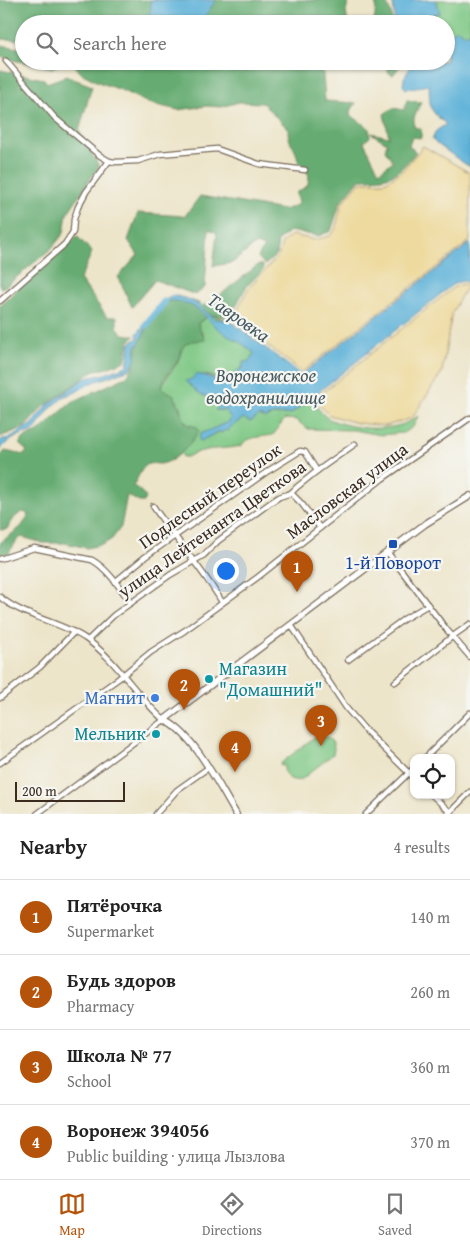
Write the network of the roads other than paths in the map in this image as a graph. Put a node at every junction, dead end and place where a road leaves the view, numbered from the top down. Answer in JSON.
{"nodes":[{"id":1,"x":6,"y":61,"type":"dead end"},
{"id":2,"x":109,"y":161,"type":"junction"},
{"id":3,"x":305,"y":170,"type":"dead end"},
{"id":4,"x":0,"y":301,"type":"edge"},
{"id":5,"x":470,"y":418,"type":"edge"},
{"id":6,"x":355,"y":444,"type":"dead end"},
{"id":7,"x":317,"y":471,"type":"junction"},
{"id":8,"x":291,"y":493,"type":"junction"},
{"id":9,"x":470,"y":496,"type":"edge"},
{"id":10,"x":153,"y":506,"type":"dead end"},
{"id":11,"x":320,"y":528,"type":"junction"},
{"id":12,"x":175,"y":538,"type":"junction"},
{"id":13,"x":388,"y":553,"type":"junction"},
{"id":14,"x":0,"y":559,"type":"edge"},
{"id":15,"x":194,"y":562,"type":"junction"},
{"id":16,"x":115,"y":582,"type":"junction"},
{"id":17,"x":0,"y":597,"type":"edge"},
{"id":18,"x":222,"y":602,"type":"junction"},
{"id":19,"x":131,"y":603,"type":"junction"},
{"id":20,"x":428,"y":605,"type":"junction"},
{"id":21,"x":470,"y":624,"type":"edge"},
{"id":22,"x":291,"y":625,"type":"junction"},
{"id":23,"x":74,"y":632,"type":"junction"},
{"id":24,"x":453,"y":636,"type":"junction"},
{"id":25,"x":88,"y":640,"type":"junction"},
{"id":26,"x":470,"y":657,"type":"edge"},
{"id":27,"x":348,"y":660,"type":"dead end"},
{"id":28,"x":122,"y":674,"type":"junction"},
{"id":29,"x":395,"y":682,"type":"dead end"},
{"id":30,"x":0,"y":698,"type":"edge"},
{"id":31,"x":470,"y":712,"type":"edge"},
{"id":32,"x":164,"y":720,"type":"junction"},
{"id":33,"x":429,"y":754,"type":"edge"},
{"id":34,"x":0,"y":763,"type":"edge"},
{"id":35,"x":208,"y":768,"type":"junction"},
{"id":36,"x":408,"y":773,"type":"joint"},
{"id":37,"x":470,"y":792,"type":"edge"},
{"id":38,"x":436,"y":799,"type":"edge"},
{"id":39,"x":449,"y":813,"type":"edge"},
{"id":40,"x":37,"y":814,"type":"edge"},
{"id":41,"x":156,"y":814,"type":"edge"},
{"id":42,"x":236,"y":814,"type":"edge"},
{"id":43,"x":366,"y":814,"type":"edge"}],
"edges":[{"from":1,"to":2,"type":"street"},
{"from":2,"to":3,"type":"street"},
{"from":2,"to":4,"type":"street"},
{"from":5,"to":11,"type":"street","name":"Масловская улица"},
{"from":6,"to":7,"type":"street","name":"улица Лейтенанта Цветкова"},
{"from":7,"to":8,"type":"street","name":"улица Лейтенанта Цветкова"},
{"from":7,"to":12,"type":"street","name":"Подлесный переулок"},
{"from":8,"to":11,"type":"street"},
{"from":8,"to":15,"type":"street","name":"улица Лейтенанта Цветкова"},
{"from":9,"to":13,"type":"main road"},
{"from":10,"to":12,"type":"street"},
{"from":11,"to":18,"type":"street","name":"Масловская улица"},
{"from":12,"to":15,"type":"street"},
{"from":12,"to":16,"type":"street","name":"Подлесный переулок"},
{"from":13,"to":20,"type":"street"},
{"from":13,"to":22,"type":"main road"},
{"from":14,"to":16,"type":"street"},
{"from":15,"to":18,"type":"street"},
{"from":15,"to":19,"type":"street","name":"улица Лейтенанта Цветкова"},
{"from":16,"to":19,"type":"street"},
{"from":17,"to":23,"type":"street"},
{"from":18,"to":28,"type":"street","name":"Масловская улица"},
{"from":19,"to":25,"type":"street","name":"улица Лейтенанта Цветкова"},
{"from":20,"to":24,"type":"street"},
{"from":20,"to":27,"type":"street"},
{"from":21,"to":24,"type":"street"},
{"from":22,"to":32,"type":"main road"},
{"from":22,"to":36,"type":"street"},
{"from":23,"to":25,"type":"street"},
{"from":23,"to":30,"type":"street"},
{"from":24,"to":26,"type":"street"},
{"from":24,"to":29,"type":"street"},
{"from":25,"to":28,"type":"street"},
{"from":28,"to":32,"type":"street"},
{"from":28,"to":34,"type":"street","name":"Масловская улица"},
{"from":31,"to":33,"type":"street"},
{"from":32,"to":35,"type":"main road"},
{"from":32,"to":40,"type":"street"},
{"from":35,"to":41,"type":"street"},
{"from":35,"to":42,"type":"main road"},
{"from":36,"to":43,"type":"street"},
{"from":37,"to":39,"type":"street"},
{"from":38,"to":39,"type":"street"}]}
